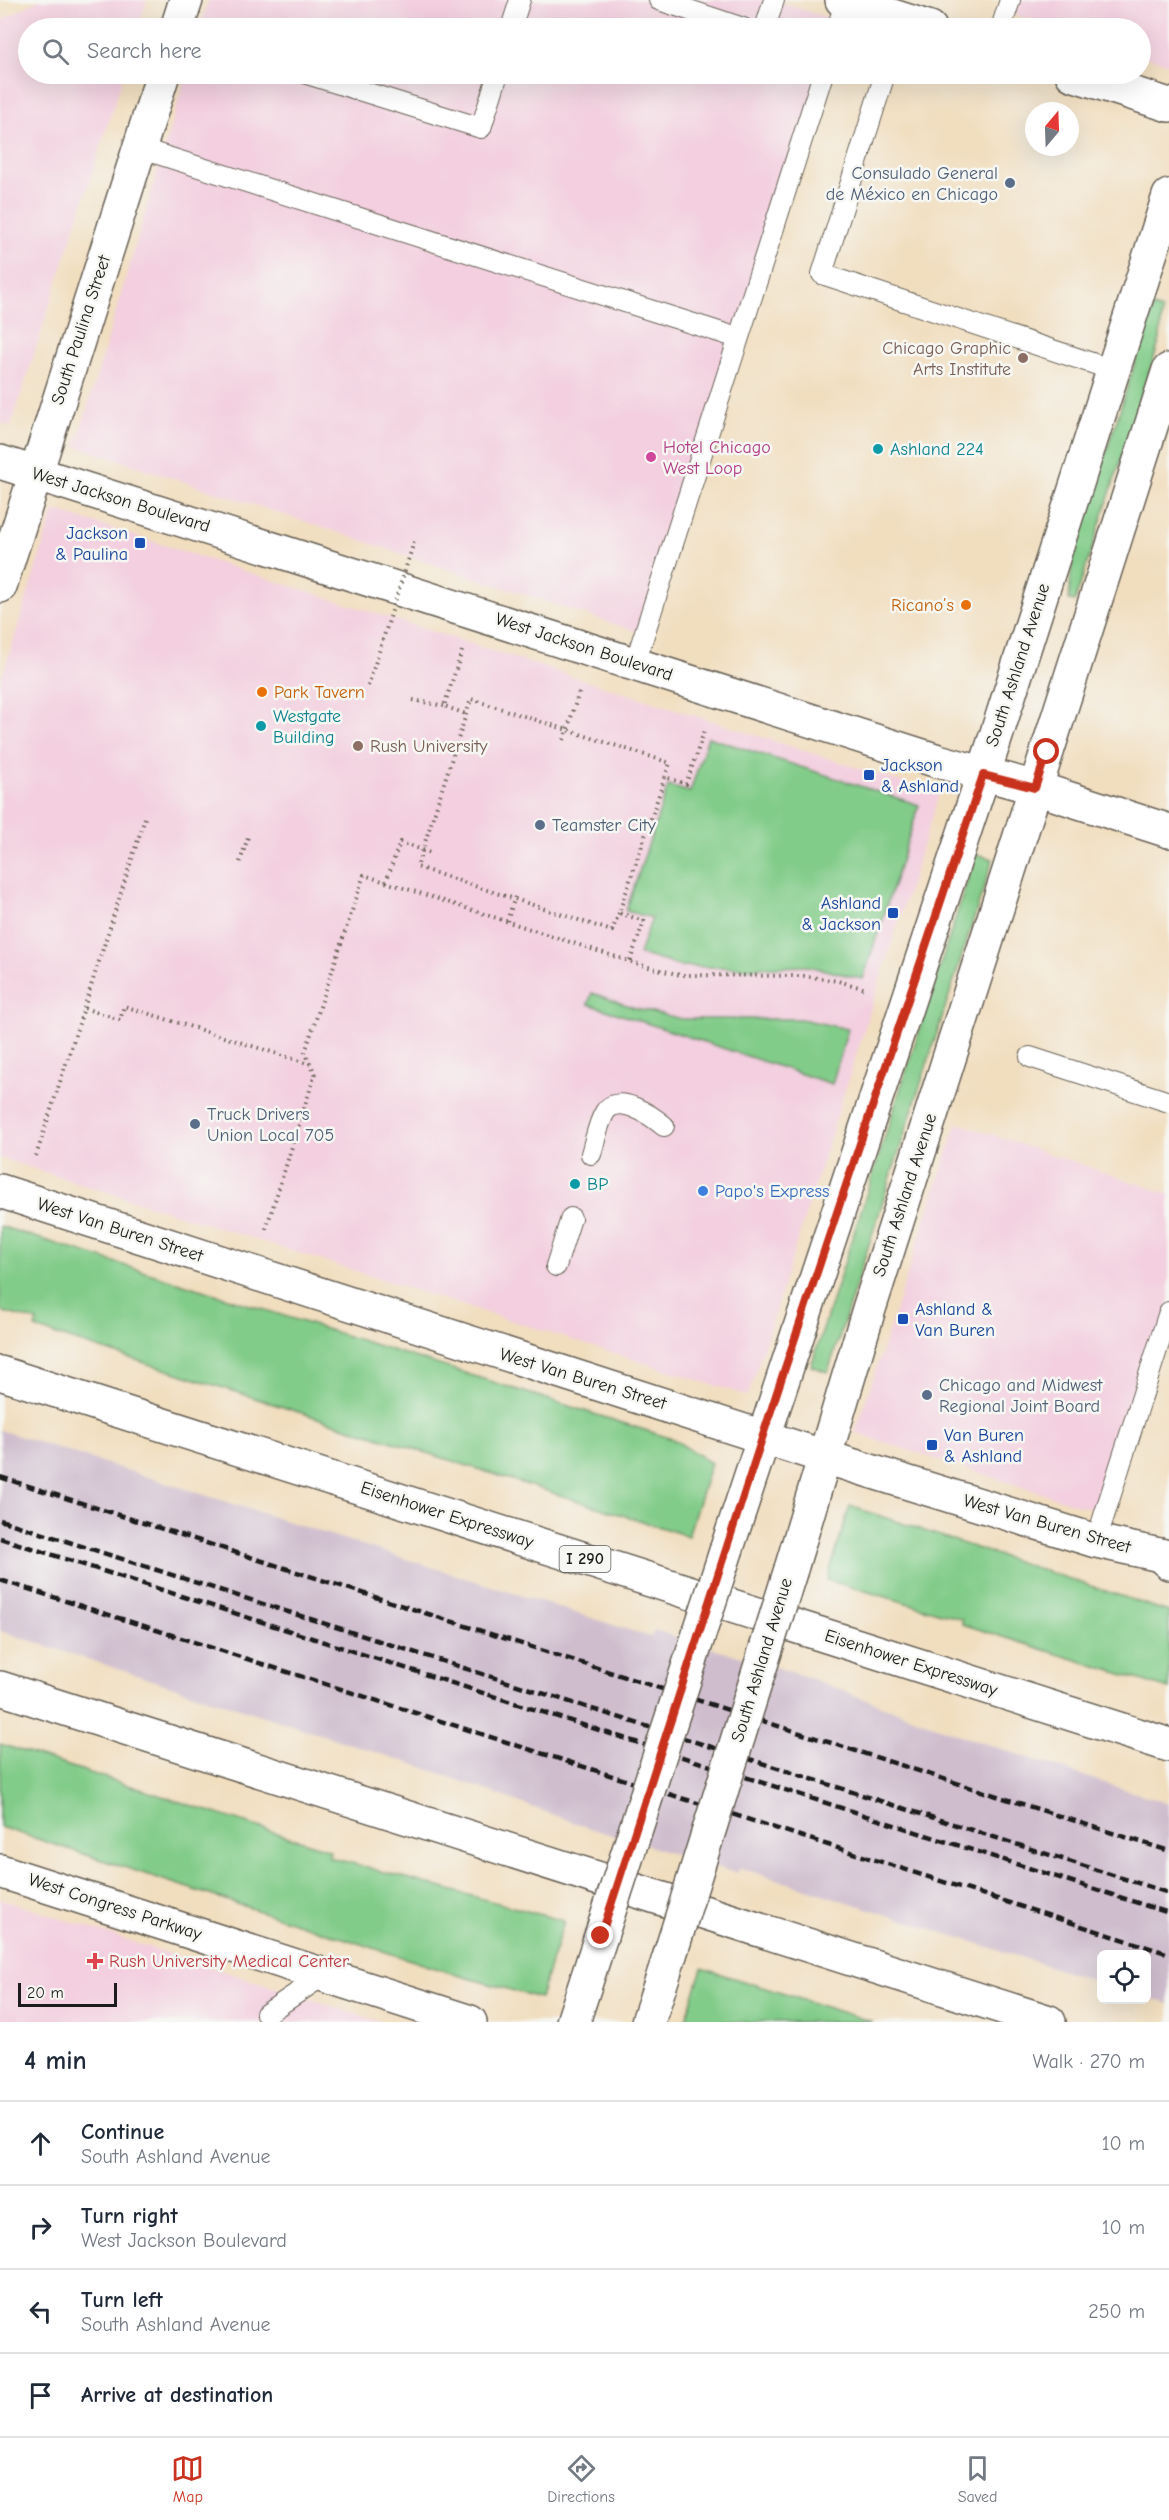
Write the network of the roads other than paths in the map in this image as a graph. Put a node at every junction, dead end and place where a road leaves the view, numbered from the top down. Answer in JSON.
{"nodes":[{"id":1,"x":186,"y":0,"type":"edge"},
{"id":2,"x":520,"y":0,"type":"edge"},
{"id":3,"x":659,"y":0,"type":"edge"},
{"id":4,"x":774,"y":0,"type":"edge"},
{"id":5,"x":1010,"y":0,"type":"edge"},
{"id":6,"x":842,"y":10,"type":"edge"},
{"id":7,"x":180,"y":18,"type":"edge"},
{"id":8,"x":514,"y":18,"type":"edge"},
{"id":9,"x":713,"y":18,"type":"edge"},
{"id":10,"x":768,"y":18,"type":"edge"},
{"id":11,"x":876,"y":18,"type":"edge"},
{"id":12,"x":1004,"y":18,"type":"edge"},
{"id":13,"x":160,"y":84,"type":"edge"},
{"id":14,"x":339,"y":84,"type":"edge"},
{"id":15,"x":495,"y":84,"type":"edge"},
{"id":16,"x":820,"y":84,"type":"edge"},
{"id":17,"x":882,"y":84,"type":"edge"},
{"id":18,"x":1103,"y":84,"type":"edge"},
{"id":19,"x":1169,"y":105,"type":"edge"},
{"id":20,"x":139,"y":148,"type":"junction"},
{"id":21,"x":1169,"y":196,"type":"edge"},
{"id":22,"x":738,"y":338,"type":"junction"},
{"id":23,"x":1113,"y":370,"type":"junction"},
{"id":24,"x":1169,"y":370,"type":"edge"},
{"id":25,"x":0,"y":462,"type":"edge"},
{"id":26,"x":35,"y":474,"type":"junction"},
{"id":27,"x":0,"y":586,"type":"edge"},
{"id":28,"x":635,"y":663,"type":"junction"},
{"id":29,"x":983,"y":775,"type":"junction"},
{"id":30,"x":1035,"y":788,"type":"junction"},
{"id":31,"x":1169,"y":831,"type":"edge"},
{"id":32,"x":1030,"y":1057,"type":"dead end"},
{"id":33,"x":1169,"y":1102,"type":"edge"},
{"id":34,"x":664,"y":1126,"type":"dead end"},
{"id":35,"x":591,"y":1154,"type":"dead end"},
{"id":36,"x":0,"y":1191,"type":"edge"},
{"id":37,"x":571,"y":1218,"type":"dead end"},
{"id":38,"x":556,"y":1266,"type":"dead end"},
{"id":39,"x":1169,"y":1312,"type":"edge"},
{"id":40,"x":0,"y":1373,"type":"edge"},
{"id":41,"x":764,"y":1438,"type":"junction"},
{"id":42,"x":825,"y":1457,"type":"junction"},
{"id":43,"x":1096,"y":1541,"type":"junction"},
{"id":44,"x":1166,"y":1558,"type":"edge"},
{"id":45,"x":0,"y":1688,"type":"edge"},
{"id":46,"x":1169,"y":1745,"type":"edge"},
{"id":47,"x":0,"y":1870,"type":"edge"},
{"id":48,"x":324,"y":1975,"type":"junction"},
{"id":49,"x":266,"y":2014,"type":"dead end"},
{"id":50,"x":470,"y":2022,"type":"edge"},
{"id":51,"x":573,"y":2022,"type":"edge"},
{"id":52,"x":648,"y":2022,"type":"edge"},
{"id":53,"x":1049,"y":2022,"type":"edge"}],
"edges":[{"from":1,"to":7,"type":"main road"},
{"from":2,"to":8,"type":"lane"},
{"from":3,"to":9,"type":"lane"},
{"from":4,"to":10,"type":"lane"},
{"from":5,"to":12,"type":"lane"},
{"from":6,"to":11,"type":"main road"},
{"from":13,"to":20,"type":"main road","name":"South Paulina Street"},
{"from":14,"to":15,"type":"lane"},
{"from":16,"to":22,"type":"lane"},
{"from":17,"to":23,"type":"lane"},
{"from":18,"to":19,"type":"main road"},
{"from":20,"to":22,"type":"lane"},
{"from":20,"to":26,"type":"main road","name":"South Paulina Street"},
{"from":21,"to":23,"type":"main road","name":"South Ashland Avenue"},
{"from":22,"to":28,"type":"lane"},
{"from":23,"to":29,"type":"main road","name":"South Ashland Avenue"},
{"from":24,"to":30,"type":"main road","name":"South Ashland Avenue"},
{"from":25,"to":26,"type":"main road","name":"West Jackson Boulevard"},
{"from":26,"to":27,"type":"main road","name":"South Paulina Street"},
{"from":26,"to":28,"type":"main road","name":"West Jackson Boulevard"},
{"from":28,"to":29,"type":"main road","name":"West Jackson Boulevard"},
{"from":29,"to":30,"type":"main road","name":"West Jackson Boulevard"},
{"from":29,"to":41,"type":"main road","name":"South Ashland Avenue"},
{"from":30,"to":31,"type":"main road","name":"West Jackson Boulevard"},
{"from":30,"to":42,"type":"main road","name":"South Ashland Avenue"},
{"from":32,"to":33,"type":"lane"},
{"from":34,"to":35,"type":"lane"},
{"from":36,"to":41,"type":"main road","name":"West Van Buren Street"},
{"from":37,"to":38,"type":"lane"},
{"from":39,"to":43,"type":"lane"},
{"from":40,"to":46,"type":"main road","name":"Eisenhower Expressway","number":"I 290"},
{"from":41,"to":42,"type":"main road","name":"West Van Buren Street"},
{"from":41,"to":51,"type":"main road","name":"South Ashland Avenue","bridge":true},
{"from":42,"to":43,"type":"main road","name":"West Van Buren Street"},
{"from":42,"to":52,"type":"main road","name":"South Ashland Avenue","bridge":true},
{"from":43,"to":44,"type":"main road","name":"West Van Buren Street"},
{"from":45,"to":53,"type":"main road"},
{"from":47,"to":48,"type":"main road","name":"West Congress Parkway"},
{"from":48,"to":49,"type":"lane"},
{"from":48,"to":50,"type":"main road","name":"West Congress Parkway"}]}
